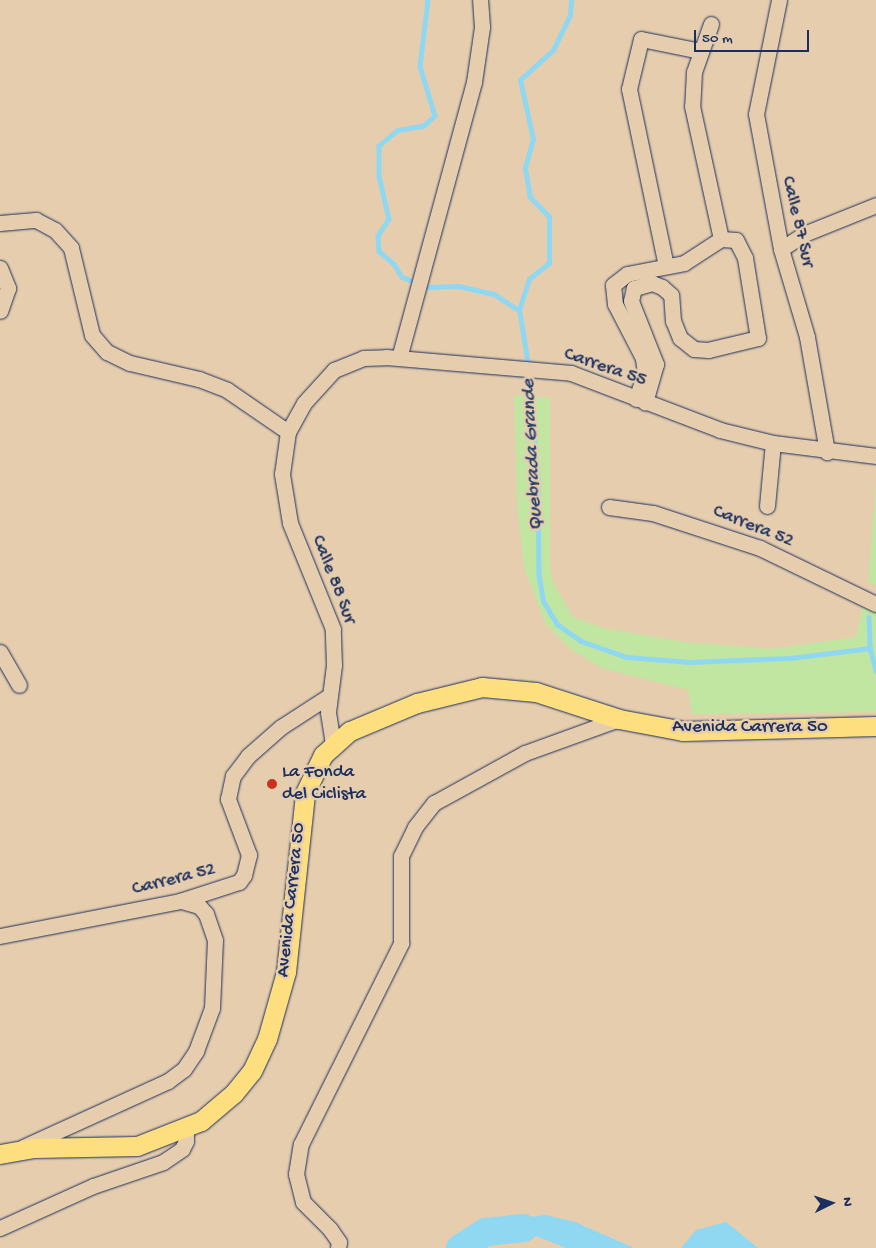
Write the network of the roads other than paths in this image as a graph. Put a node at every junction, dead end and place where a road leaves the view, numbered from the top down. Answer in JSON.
{"nodes":[{"id":1,"x":480,"y":0,"type":"edge"},
{"id":2,"x":779,"y":0,"type":"edge"},
{"id":3,"x":711,"y":24,"type":"dead end"},
{"id":4,"x":700,"y":51,"type":"junction"},
{"id":5,"x":876,"y":205,"type":"edge"},
{"id":6,"x":0,"y":223,"type":"edge"},
{"id":7,"x":721,"y":239,"type":"junction"},
{"id":8,"x":781,"y":249,"type":"junction"},
{"id":9,"x":666,"y":266,"type":"junction"},
{"id":10,"x":0,"y":268,"type":"edge"},
{"id":11,"x":0,"y":311,"type":"edge"},
{"id":12,"x":399,"y":358,"type":"junction"},
{"id":13,"x":641,"y":401,"type":"junction"},
{"id":14,"x":288,"y":432,"type":"junction"},
{"id":15,"x":773,"y":443,"type":"junction"},
{"id":16,"x":827,"y":452,"type":"junction"},
{"id":17,"x":876,"y":456,"type":"edge"},
{"id":18,"x":610,"y":506,"type":"dead end"},
{"id":19,"x":767,"y":506,"type":"dead end"},
{"id":20,"x":876,"y":604,"type":"edge"},
{"id":21,"x":0,"y":652,"type":"edge"},
{"id":22,"x":19,"y":685,"type":"dead end"},
{"id":23,"x":329,"y":696,"type":"junction"},
{"id":24,"x":619,"y":719,"type":"junction"},
{"id":25,"x":876,"y":726,"type":"edge"},
{"id":26,"x":333,"y":744,"type":"junction"},
{"id":27,"x":180,"y":901,"type":"junction"},
{"id":28,"x":0,"y":936,"type":"edge"},
{"id":29,"x":186,"y":1128,"type":"junction"},
{"id":30,"x":8,"y":1152,"type":"edge"},
{"id":31,"x":0,"y":1228,"type":"edge"},
{"id":32,"x":338,"y":1248,"type":"edge"}],
"edges":[{"from":1,"to":12,"type":"street"},
{"from":2,"to":8,"type":"street","name":"Calle 87 Sur"},
{"from":3,"to":4,"type":"street"},
{"from":4,"to":7,"type":"street"},
{"from":4,"to":9,"type":"street"},
{"from":5,"to":8,"type":"street"},
{"from":6,"to":14,"type":"street"},
{"from":7,"to":9,"type":"street"},
{"from":7,"to":13,"type":"street"},
{"from":8,"to":16,"type":"street","name":"Calle 87 Sur"},
{"from":9,"to":13,"type":"street"},
{"from":10,"to":11,"type":"street"},
{"from":12,"to":13,"type":"street","name":"Carrera 55"},
{"from":12,"to":14,"type":"street","name":"Carrera 55"},
{"from":13,"to":15,"type":"street","name":"Carrera 55"},
{"from":14,"to":23,"type":"street","name":"Calle 88 Sur"},
{"from":15,"to":16,"type":"street","name":"Carrera 55"},
{"from":15,"to":19,"type":"street"},
{"from":16,"to":17,"type":"street","name":"Carrera 55"},
{"from":18,"to":20,"type":"street","name":"Carrera 52"},
{"from":21,"to":22,"type":"street"},
{"from":23,"to":26,"type":"street","name":"Calle 88 Sur"},
{"from":23,"to":27,"type":"street","name":"Carrera 52"},
{"from":24,"to":25,"type":"main road","name":"Avenida Carrera 50"},
{"from":24,"to":26,"type":"main road","name":"Avenida Carrera 50"},
{"from":24,"to":32,"type":"street"},
{"from":26,"to":29,"type":"main road","name":"Avenida Carrera 50"},
{"from":27,"to":28,"type":"street","name":"Carrera 52"},
{"from":27,"to":30,"type":"street"},
{"from":29,"to":30,"type":"main road","name":"Avenida Carrera 50"},
{"from":29,"to":31,"type":"street"}]}
